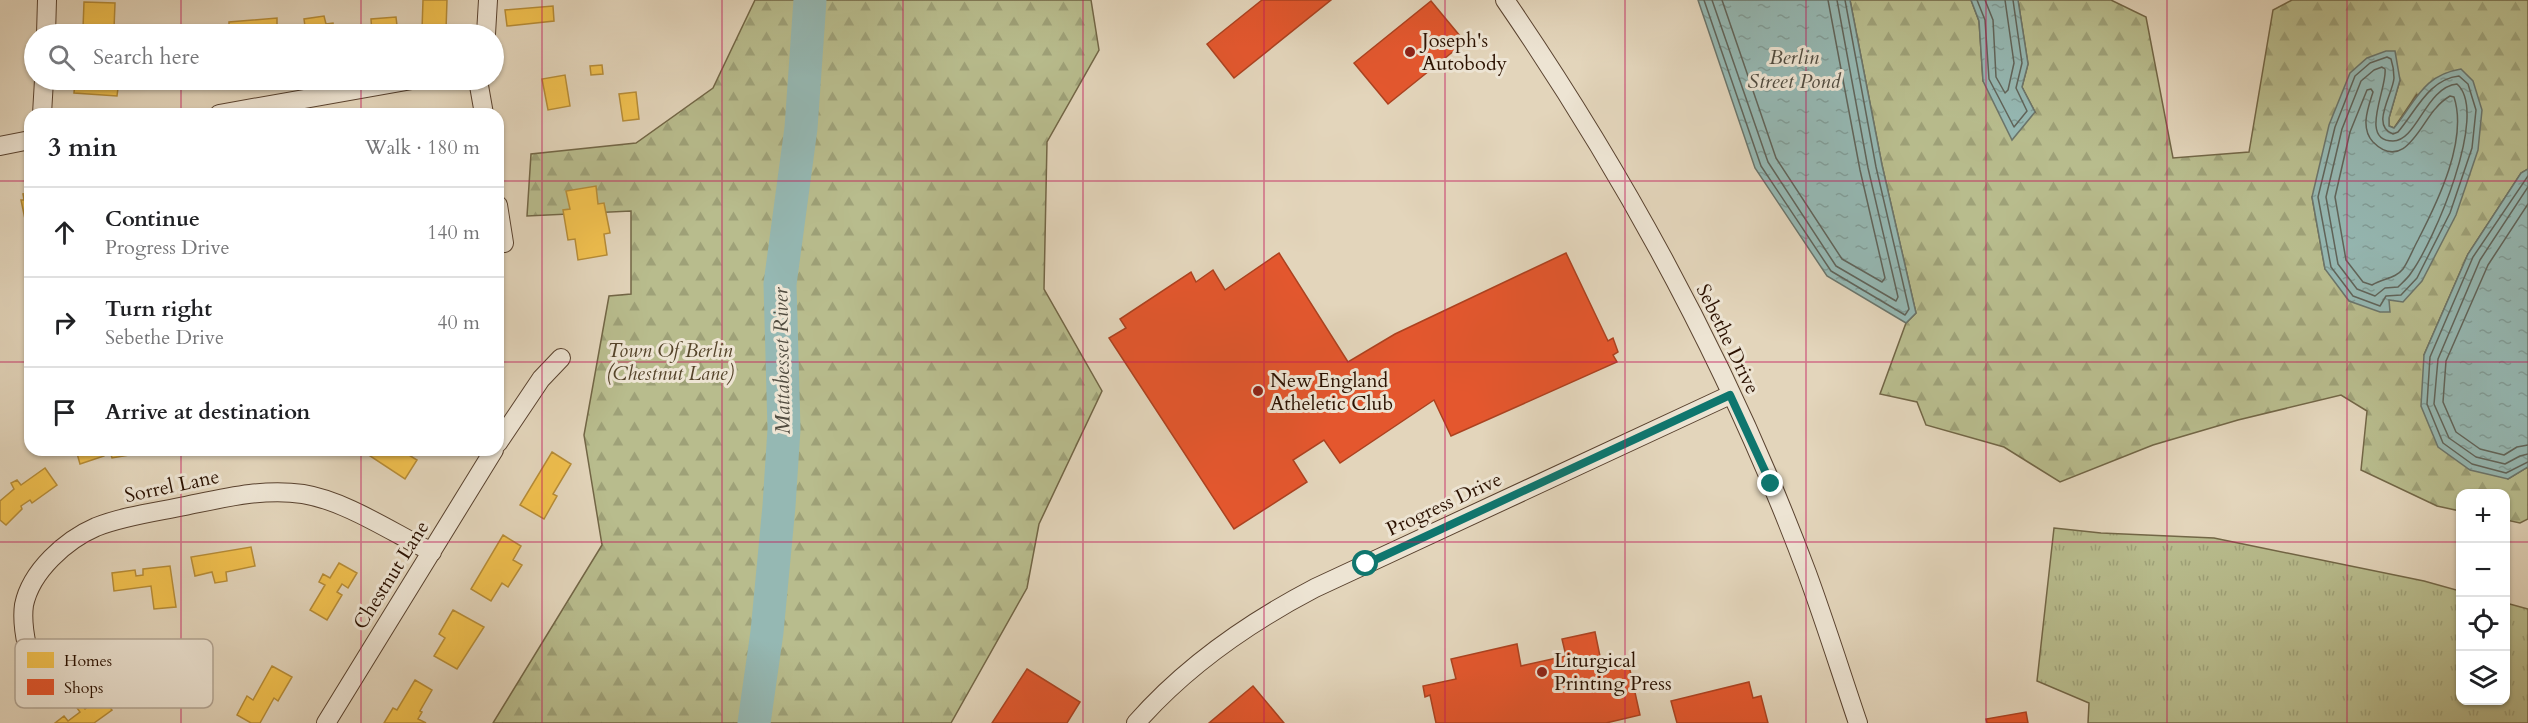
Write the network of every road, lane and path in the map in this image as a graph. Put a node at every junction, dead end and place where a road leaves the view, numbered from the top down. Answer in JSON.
{"nodes":[{"id":1,"x":47,"y":0,"type":"edge"},
{"id":2,"x":488,"y":0,"type":"edge"},
{"id":3,"x":1505,"y":0,"type":"edge"},
{"id":4,"x":46,"y":24,"type":"edge"},
{"id":5,"x":487,"y":24,"type":"edge"},
{"id":6,"x":43,"y":90,"type":"edge"},
{"id":7,"x":355,"y":90,"type":"edge"},
{"id":8,"x":480,"y":90,"type":"edge"},
{"id":9,"x":42,"y":108,"type":"edge"},
{"id":10,"x":253,"y":108,"type":"edge"},
{"id":11,"x":483,"y":108,"type":"edge"},
{"id":12,"x":24,"y":141,"type":"edge"},
{"id":13,"x":0,"y":146,"type":"edge"},
{"id":14,"x":561,"y":358,"type":"dead end"},
{"id":15,"x":1730,"y":395,"type":"junction"},
{"id":16,"x":504,"y":434,"type":"edge"},
{"id":17,"x":490,"y":456,"type":"edge"},
{"id":18,"x":432,"y":552,"type":"junction"},
{"id":19,"x":26,"y":639,"type":"edge"},
{"id":20,"x":326,"y":723,"type":"edge"},
{"id":21,"x":1136,"y":723,"type":"edge"},
{"id":22,"x":1858,"y":723,"type":"edge"}],
"edges":[{"from":1,"to":4,"type":"street"},
{"from":2,"to":5,"type":"street"},
{"from":3,"to":15,"type":"street","name":"Sebethe Drive"},
{"from":6,"to":9,"type":"street"},
{"from":7,"to":10,"type":"street"},
{"from":8,"to":11,"type":"street"},
{"from":12,"to":13,"type":"street"},
{"from":14,"to":16,"type":"street"},
{"from":15,"to":21,"type":"street","name":"Progress Drive"},
{"from":15,"to":22,"type":"street","name":"Sebethe Drive"},
{"from":17,"to":18,"type":"street","name":"Chestnut Lane"},
{"from":18,"to":19,"type":"street","name":"Sorrel Lane"},
{"from":18,"to":20,"type":"street","name":"Chestnut Lane"}]}
